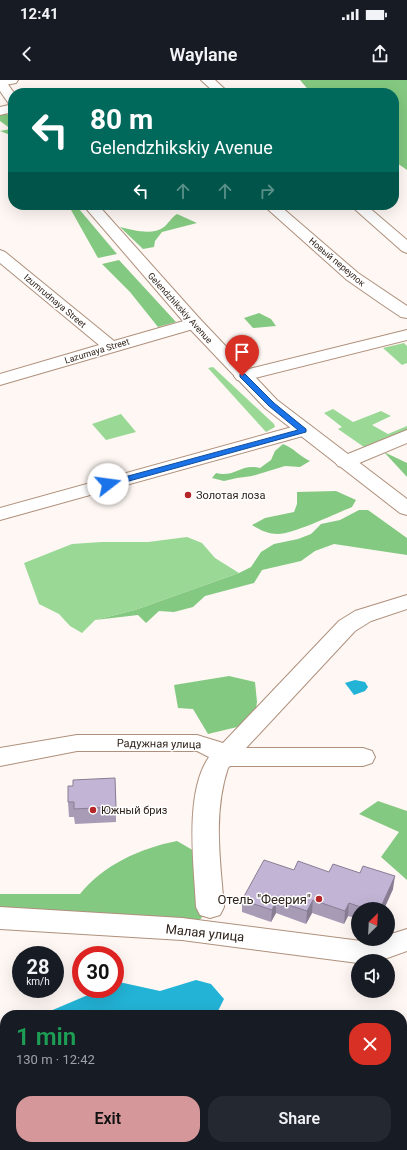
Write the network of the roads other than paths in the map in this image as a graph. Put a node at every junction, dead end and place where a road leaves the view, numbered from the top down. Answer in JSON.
{"nodes":[{"id":1,"x":12,"y":80,"type":"edge"},
{"id":2,"x":207,"y":80,"type":"edge"},
{"id":3,"x":0,"y":82,"type":"edge"},
{"id":4,"x":217,"y":88,"type":"edge"},
{"id":5,"x":8,"y":94,"type":"edge"},
{"id":6,"x":94,"y":210,"type":"edge"},
{"id":7,"x":276,"y":210,"type":"edge"},
{"id":8,"x":363,"y":210,"type":"edge"},
{"id":9,"x":407,"y":248,"type":"edge"},
{"id":10,"x":0,"y":255,"type":"edge"},
{"id":11,"x":407,"y":313,"type":"edge"},
{"id":12,"x":194,"y":323,"type":"junction"},
{"id":13,"x":407,"y":335,"type":"edge"},
{"id":14,"x":110,"y":346,"type":"junction"},
{"id":15,"x":242,"y":376,"type":"junction"},
{"id":16,"x":0,"y":380,"type":"edge"},
{"id":17,"x":303,"y":430,"type":"junction"},
{"id":18,"x":407,"y":436,"type":"edge"},
{"id":19,"x":345,"y":462,"type":"junction"},
{"id":20,"x":407,"y":509,"type":"edge"},
{"id":21,"x":0,"y":514,"type":"edge"},
{"id":22,"x":407,"y":602,"type":"edge"},
{"id":23,"x":0,"y":757,"type":"edge"},
{"id":24,"x":224,"y":757,"type":"junction"},
{"id":25,"x":363,"y":757,"type":"dead end"},
{"id":26,"x":210,"y":906,"type":"dead end"},
{"id":27,"x":0,"y":918,"type":"edge"},
{"id":28,"x":407,"y":940,"type":"edge"}],
"edges":[{"from":1,"to":3,"type":"street"},
{"from":2,"to":4,"type":"street"},
{"from":3,"to":5,"type":"street"},
{"from":6,"to":12,"type":"street","name":"Gelendzhikskiy Avenue"},
{"from":7,"to":11,"type":"street","name":"Новый переулок"},
{"from":8,"to":9,"type":"street"},
{"from":10,"to":14,"type":"street","name":"Izumrudnaya Street"},
{"from":12,"to":14,"type":"street","name":"Lazurnaya Street"},
{"from":12,"to":15,"type":"street","name":"Gelendzhikskiy Avenue"},
{"from":13,"to":15,"type":"street"},
{"from":14,"to":16,"type":"street","name":"Lazurnaya Street"},
{"from":15,"to":17,"type":"street","name":"Gelendzhikskiy Avenue"},
{"from":17,"to":19,"type":"street","name":"Gelendzhikskiy Avenue"},
{"from":17,"to":21,"type":"street"},
{"from":18,"to":19,"type":"street"},
{"from":19,"to":20,"type":"street","name":"Gelendzhikskiy Avenue"},
{"from":22,"to":24,"type":"street"},
{"from":23,"to":24,"type":"street","name":"Радужная улица"},
{"from":24,"to":25,"type":"street"},
{"from":24,"to":26,"type":"street"},
{"from":27,"to":28,"type":"street","name":"Малая улица"}]}
